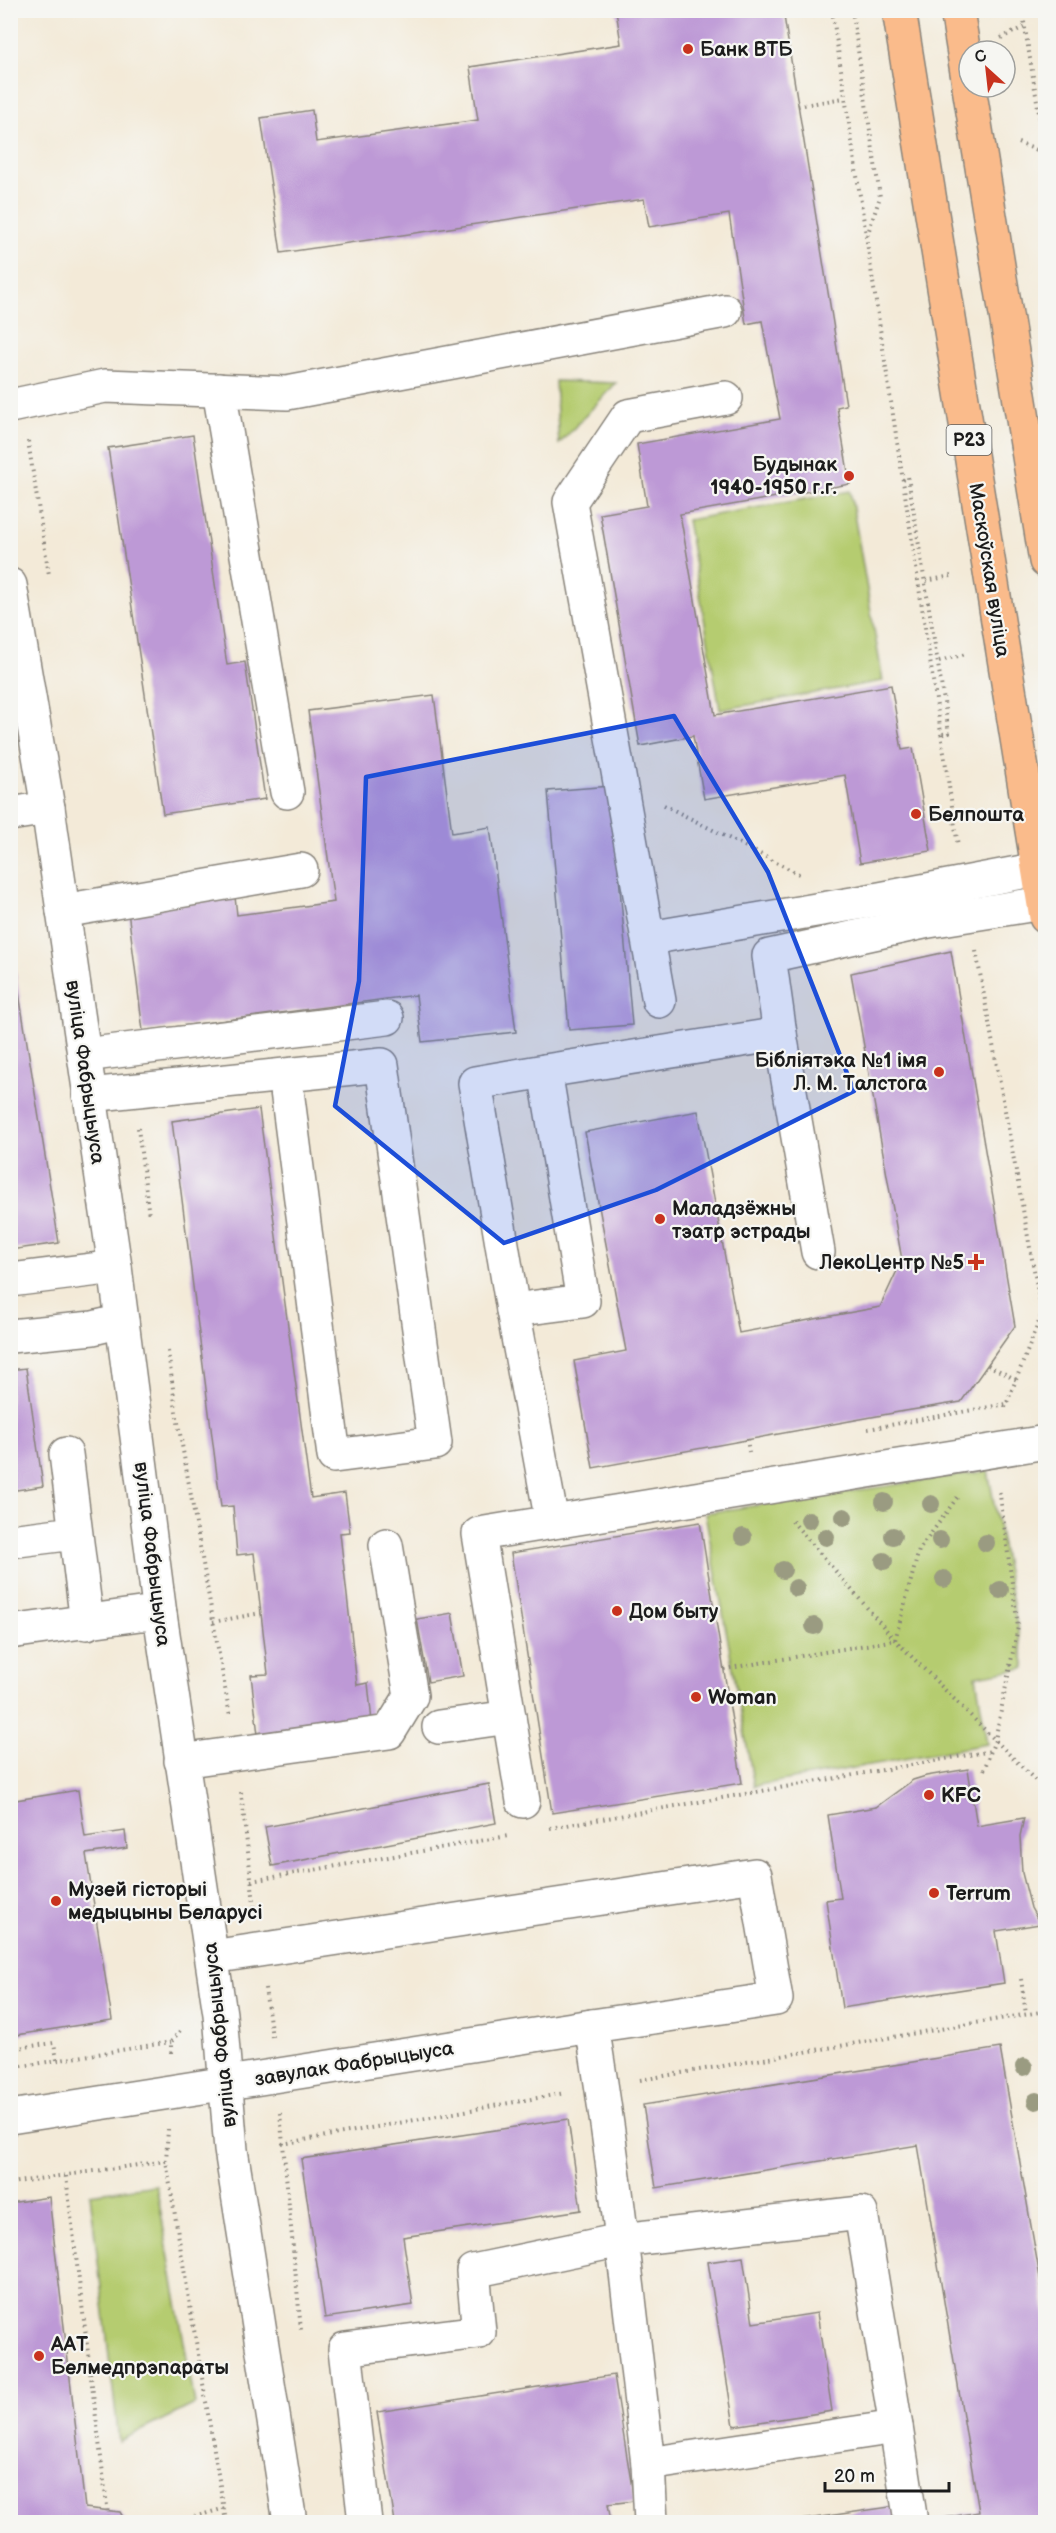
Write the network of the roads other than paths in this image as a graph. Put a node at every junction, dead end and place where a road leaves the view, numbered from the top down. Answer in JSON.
{"nodes":[{"id":1,"x":899,"y":10,"type":"edge"},
{"id":2,"x":957,"y":10,"type":"edge"},
{"id":3,"x":962,"y":39,"type":"edge"},
{"id":4,"x":971,"y":99,"type":"edge"},
{"id":5,"x":725,"y":311,"type":"dead end"},
{"id":6,"x":219,"y":390,"type":"junction"},
{"id":7,"x":726,"y":398,"type":"dead end"},
{"id":8,"x":16,"y":404,"type":"edge"},
{"id":9,"x":1036,"y":448,"type":"edge"},
{"id":10,"x":1046,"y":561,"type":"edge"},
{"id":11,"x":10,"y":585,"type":"edge"},
{"id":12,"x":287,"y":792,"type":"dead end"},
{"id":13,"x":48,"y":808,"type":"junction"},
{"id":14,"x":10,"y":814,"type":"edge"},
{"id":15,"x":1038,"y":869,"type":"junction"},
{"id":16,"x":301,"y":870,"type":"dead end"},
{"id":17,"x":966,"y":899,"type":"junction"},
{"id":18,"x":1044,"y":910,"type":"edge"},
{"id":19,"x":63,"y":911,"type":"junction"},
{"id":20,"x":649,"y":938,"type":"junction"},
{"id":21,"x":659,"y":1001,"type":"dead end"},
{"id":22,"x":387,"y":1018,"type":"dead end"},
{"id":23,"x":780,"y":1034,"type":"junction"},
{"id":24,"x":84,"y":1054,"type":"junction"},
{"id":25,"x":545,"y":1071,"type":"junction"},
{"id":26,"x":285,"y":1075,"type":"junction"},
{"id":27,"x":89,"y":1095,"type":"junction"},
{"id":28,"x":818,"y":1252,"type":"dead end"},
{"id":29,"x":115,"y":1267,"type":"junction"},
{"id":30,"x":10,"y":1280,"type":"edge"},
{"id":31,"x":513,"y":1310,"type":"junction"},
{"id":32,"x":122,"y":1321,"type":"junction"},
{"id":33,"x":10,"y":1336,"type":"edge"},
{"id":34,"x":1046,"y":1442,"type":"edge"},
{"id":35,"x":66,"y":1454,"type":"dead end"},
{"id":36,"x":552,"y":1522,"type":"junction"},
{"id":37,"x":75,"y":1533,"type":"junction"},
{"id":38,"x":10,"y":1541,"type":"edge"},
{"id":39,"x":386,"y":1545,"type":"dead end"},
{"id":40,"x":160,"y":1614,"type":"junction"},
{"id":41,"x":87,"y":1623,"type":"junction"},
{"id":42,"x":10,"y":1632,"type":"edge"},
{"id":43,"x":509,"y":1717,"type":"junction"},
{"id":44,"x":439,"y":1726,"type":"dead end"},
{"id":45,"x":181,"y":1761,"type":"junction"},
{"id":46,"x":523,"y":1801,"type":"dead end"},
{"id":47,"x":212,"y":1957,"type":"junction"},
{"id":48,"x":592,"y":2026,"type":"junction"},
{"id":49,"x":227,"y":2084,"type":"junction"},
{"id":50,"x":10,"y":2117,"type":"edge"},
{"id":51,"x":621,"y":2240,"type":"junction"},
{"id":52,"x":896,"y":2427,"type":"junction"},
{"id":53,"x":648,"y":2464,"type":"junction"},
{"id":54,"x":290,"y":2523,"type":"edge"},
{"id":55,"x":365,"y":2523,"type":"edge"},
{"id":56,"x":651,"y":2523,"type":"edge"},
{"id":57,"x":910,"y":2523,"type":"edge"}],
"edges":[{"from":1,"to":15,"type":"main road","name":"Маскоўская вуліца","number":"Р23"},
{"from":2,"to":3,"type":"main road"},
{"from":4,"to":9,"type":"main road"},
{"from":5,"to":6,"type":"street"},
{"from":6,"to":8,"type":"street"},
{"from":6,"to":12,"type":"street"},
{"from":7,"to":20,"type":"street"},
{"from":9,"to":10,"type":"main road"},
{"from":11,"to":13,"type":"street","name":"вуліца Фабрыцыуса"},
{"from":13,"to":14,"type":"street"},
{"from":13,"to":19,"type":"street","name":"вуліца Фабрыцыуса"},
{"from":15,"to":17,"type":"street"},
{"from":15,"to":18,"type":"main road","name":"Маскоўская вуліца","number":"Р23"},
{"from":16,"to":19,"type":"street"},
{"from":17,"to":18,"type":"street"},
{"from":17,"to":20,"type":"street"},
{"from":17,"to":23,"type":"street"},
{"from":19,"to":24,"type":"street","name":"вуліца Фабрыцыуса"},
{"from":20,"to":21,"type":"street"},
{"from":22,"to":24,"type":"street"},
{"from":23,"to":25,"type":"street"},
{"from":23,"to":28,"type":"street"},
{"from":24,"to":27,"type":"street","name":"вуліца Фабрыцыуса"},
{"from":25,"to":31,"type":"street"},
{"from":25,"to":31,"type":"street"},
{"from":26,"to":26,"type":"street"},
{"from":26,"to":27,"type":"street"},
{"from":27,"to":29,"type":"street","name":"вуліца Фабрыцыуса"},
{"from":29,"to":30,"type":"street"},
{"from":29,"to":32,"type":"street","name":"вуліца Фабрыцыуса"},
{"from":31,"to":36,"type":"street"},
{"from":32,"to":33,"type":"street"},
{"from":32,"to":40,"type":"street","name":"вуліца Фабрыцыуса"},
{"from":34,"to":36,"type":"street"},
{"from":35,"to":37,"type":"street"},
{"from":36,"to":43,"type":"street"},
{"from":37,"to":38,"type":"street"},
{"from":37,"to":41,"type":"street"},
{"from":39,"to":45,"type":"street"},
{"from":40,"to":41,"type":"street"},
{"from":40,"to":45,"type":"street","name":"вуліца Фабрыцыуса"},
{"from":41,"to":42,"type":"street"},
{"from":43,"to":44,"type":"street"},
{"from":43,"to":46,"type":"street"},
{"from":45,"to":47,"type":"street","name":"вуліца Фабрыцыуса"},
{"from":47,"to":48,"type":"street","name":"завулак Фабрыцыуса"},
{"from":47,"to":49,"type":"street","name":"вуліца Фабрыцыуса"},
{"from":48,"to":49,"type":"street","name":"завулак Фабрыцыуса"},
{"from":48,"to":51,"type":"street"},
{"from":49,"to":50,"type":"street","name":"завулак Фабрыцыуса"},
{"from":49,"to":54,"type":"street","name":"вуліца Фабрыцыуса"},
{"from":51,"to":52,"type":"street"},
{"from":51,"to":53,"type":"street"},
{"from":51,"to":55,"type":"street"},
{"from":52,"to":53,"type":"street"},
{"from":52,"to":57,"type":"street"},
{"from":53,"to":56,"type":"street"}]}
